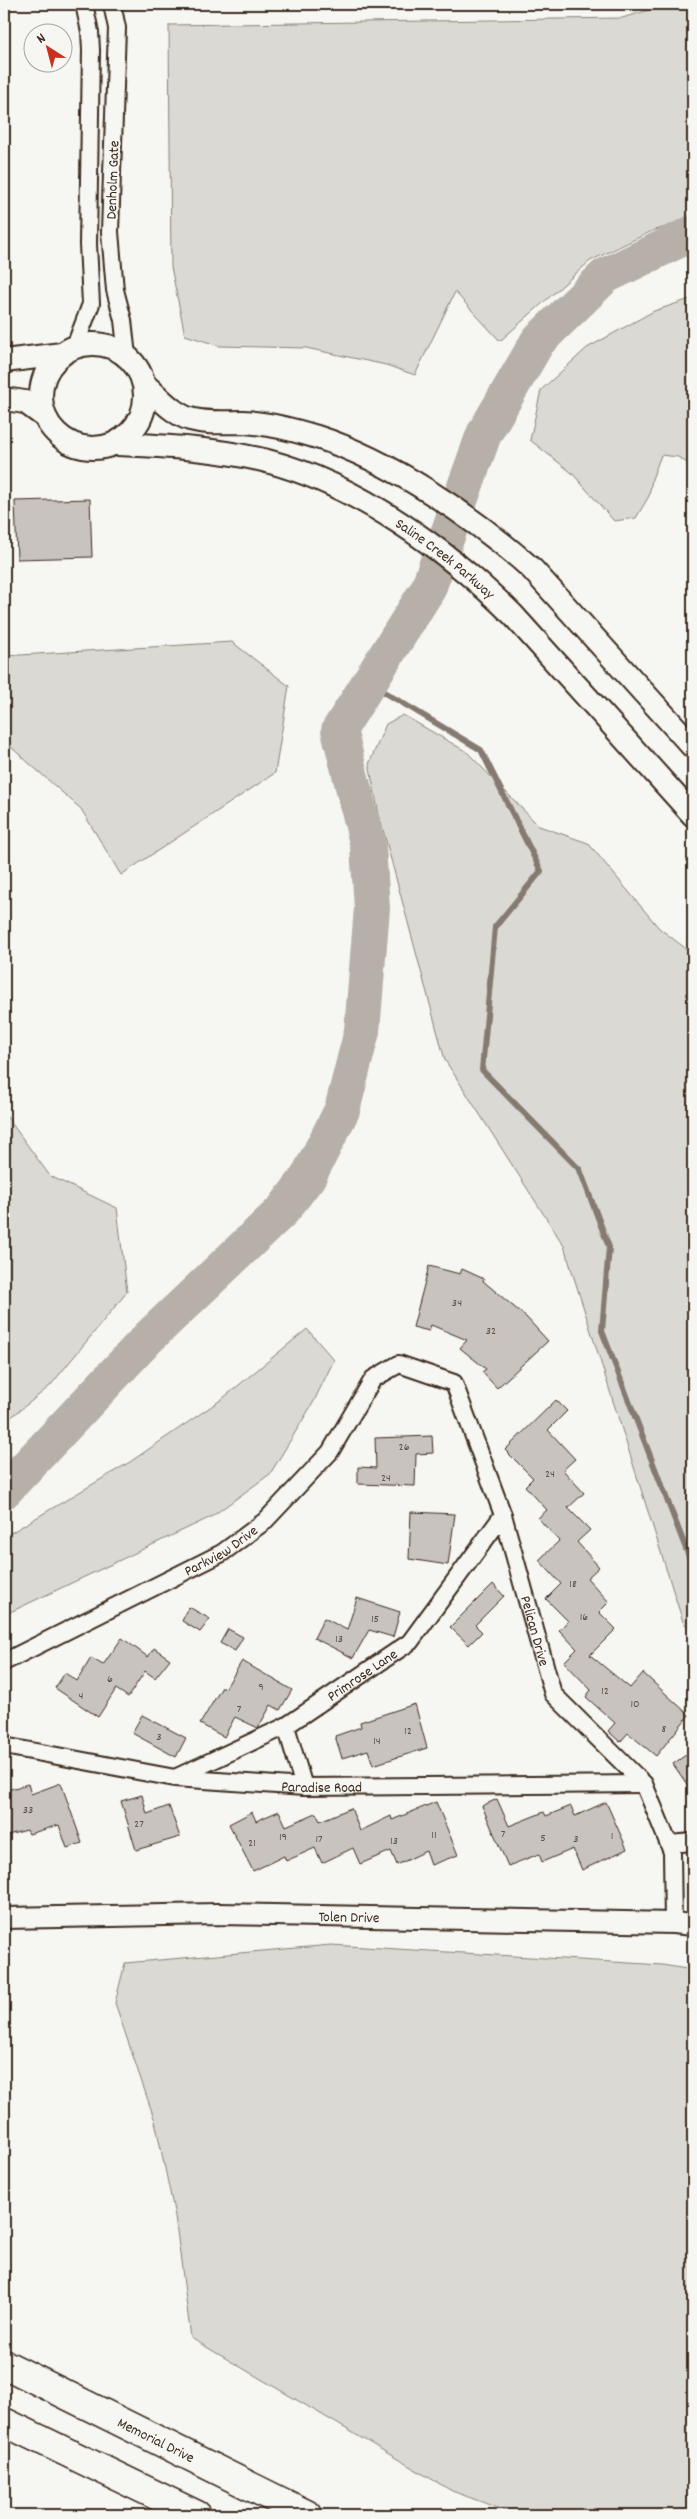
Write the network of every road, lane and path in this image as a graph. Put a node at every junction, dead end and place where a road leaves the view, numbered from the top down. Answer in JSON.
{"nodes":[{"id":1,"x":84,"y":4,"type":"edge"},
{"id":2,"x":112,"y":4,"type":"edge"},
{"id":3,"x":68,"y":350,"type":"junction"},
{"id":4,"x":127,"y":356,"type":"junction"},
{"id":5,"x":4,"y":361,"type":"edge"},
{"id":6,"x":145,"y":385,"type":"junction"},
{"id":7,"x":4,"y":399,"type":"edge"},
{"id":8,"x":44,"y":416,"type":"junction"},
{"id":9,"x":117,"y":444,"type":"junction"},
{"id":10,"x":693,"y":747,"type":"edge"},
{"id":11,"x":693,"y":815,"type":"edge"},
{"id":12,"x":383,"y":1373,"type":"joint"},
{"id":13,"x":503,"y":1515,"type":"junction"},
{"id":14,"x":4,"y":1662,"type":"edge"},
{"id":15,"x":286,"y":1726,"type":"junction"},
{"id":16,"x":4,"y":1746,"type":"edge"},
{"id":17,"x":174,"y":1778,"type":"junction"},
{"id":18,"x":644,"y":1784,"type":"junction"},
{"id":19,"x":304,"y":1787,"type":"junction"},
{"id":20,"x":693,"y":1842,"type":"edge"},
{"id":21,"x":669,"y":1844,"type":"junction"},
{"id":22,"x":4,"y":1918,"type":"edge"},
{"id":23,"x":673,"y":1923,"type":"junction"},
{"id":24,"x":693,"y":1925,"type":"edge"},
{"id":25,"x":4,"y":2346,"type":"edge"},
{"id":26,"x":4,"y":2364,"type":"edge"},
{"id":27,"x":4,"y":2422,"type":"edge"},
{"id":28,"x":198,"y":2462,"type":"junction"},
{"id":29,"x":197,"y":2515,"type":"edge"},
{"id":30,"x":308,"y":2515,"type":"edge"}],
"edges":[{"from":1,"to":3,"type":"street","name":"Denholm Gate"},
{"from":2,"to":4,"type":"street","name":"Denholm Gate"},
{"from":3,"to":4,"type":"main road"},
{"from":3,"to":5,"type":"main road"},
{"from":3,"to":8,"type":"main road"},
{"from":4,"to":6,"type":"main road"},
{"from":6,"to":9,"type":"main road"},
{"from":6,"to":10,"type":"main road"},
{"from":7,"to":8,"type":"main road"},
{"from":8,"to":9,"type":"main road"},
{"from":9,"to":11,"type":"main road","name":"Saline Creek Parkway"},
{"from":12,"to":13,"type":"street","name":"Pelican Drive"},
{"from":12,"to":14,"type":"street","name":"Parkview Drive"},
{"from":13,"to":15,"type":"street","name":"Primrose Lane"},
{"from":13,"to":18,"type":"street","name":"Pelican Drive"},
{"from":15,"to":17,"type":"street","name":"Primrose Lane"},
{"from":15,"to":19,"type":"street"},
{"from":16,"to":17,"type":"street","name":"Paradise Road"},
{"from":17,"to":19,"type":"street","name":"Paradise Road"},
{"from":18,"to":19,"type":"street","name":"Paradise Road"},
{"from":18,"to":21,"type":"street","name":"Pelican Drive"},
{"from":20,"to":21,"type":"street"},
{"from":21,"to":23,"type":"street","name":"Pelican Drive"},
{"from":22,"to":23,"type":"street","name":"Tolen Drive"},
{"from":23,"to":24,"type":"street","name":"Tolen Drive"},
{"from":25,"to":28,"type":"highway"},
{"from":26,"to":28,"type":"highway","name":"Memorial Drive"},
{"from":27,"to":29,"type":"highway"},
{"from":28,"to":30,"type":"highway","name":"Memorial Drive"}]}
